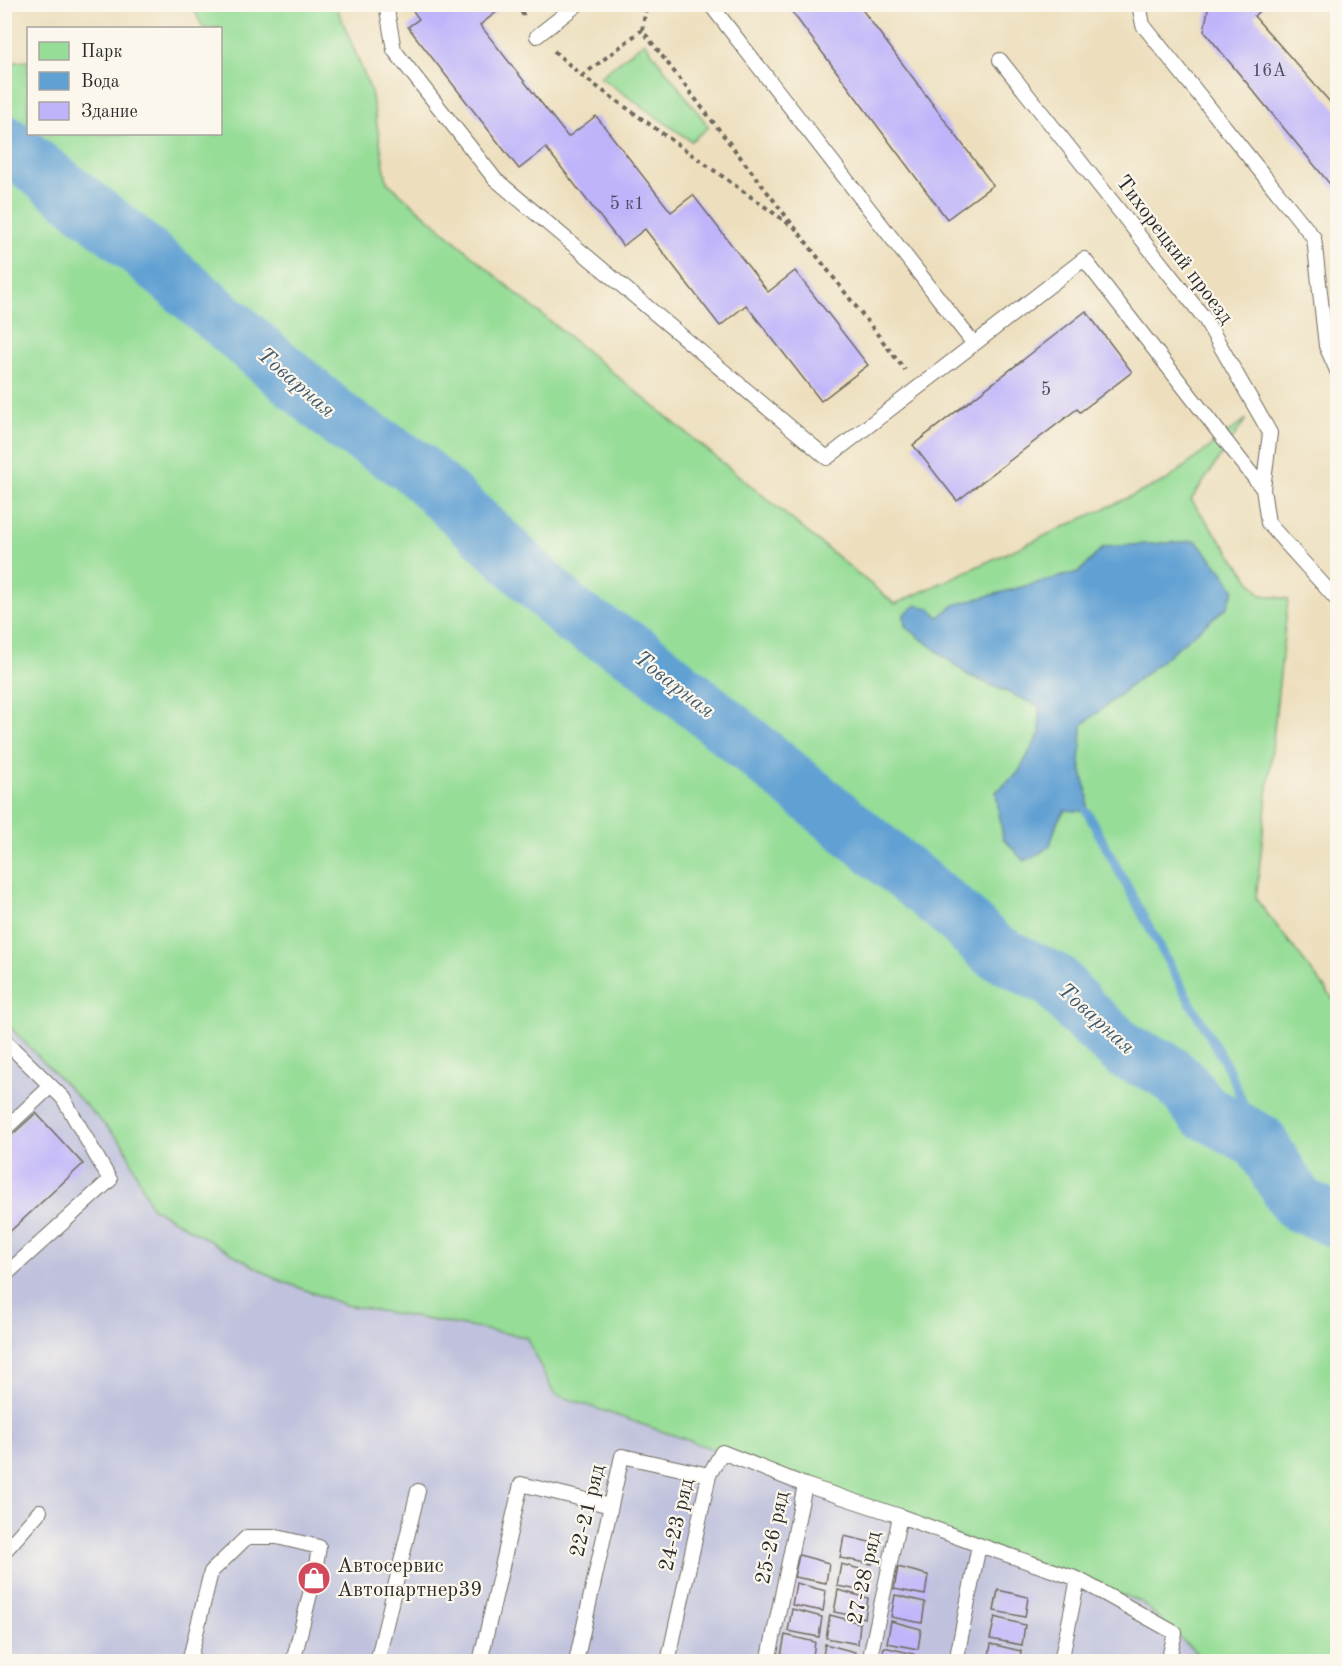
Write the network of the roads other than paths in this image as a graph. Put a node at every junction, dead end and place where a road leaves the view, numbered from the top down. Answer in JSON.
{"nodes":[{"id":1,"x":386,"y":4,"type":"edge"},
{"id":2,"x":578,"y":4,"type":"edge"},
{"id":3,"x":710,"y":4,"type":"edge"},
{"id":4,"x":1139,"y":4,"type":"edge"},
{"id":5,"x":537,"y":36,"type":"road end"},
{"id":6,"x":1000,"y":60,"type":"dead end"},
{"id":7,"x":974,"y":344,"type":"junction"},
{"id":8,"x":1338,"y":374,"type":"edge"},
{"id":9,"x":1263,"y":489,"type":"junction"},
{"id":10,"x":1338,"y":601,"type":"edge"},
{"id":11,"x":4,"y":1041,"type":"edge"},
{"id":12,"x":51,"y":1086,"type":"junction"},
{"id":13,"x":4,"y":1130,"type":"edge"},
{"id":14,"x":4,"y":1276,"type":"edge"},
{"id":15,"x":709,"y":1475,"type":"junction"},
{"id":16,"x":806,"y":1485,"type":"junction"},
{"id":17,"x":418,"y":1491,"type":"dead end"},
{"id":18,"x":611,"y":1506,"type":"junction"},
{"id":19,"x":40,"y":1511,"type":"dead end"},
{"id":20,"x":900,"y":1516,"type":"junction"},
{"id":21,"x":979,"y":1545,"type":"junction"},
{"id":22,"x":4,"y":1552,"type":"edge"},
{"id":23,"x":1078,"y":1579,"type":"junction"},
{"id":24,"x":189,"y":1662,"type":"edge"},
{"id":25,"x":293,"y":1662,"type":"edge"},
{"id":26,"x":376,"y":1662,"type":"edge"},
{"id":27,"x":480,"y":1662,"type":"edge"},
{"id":28,"x":576,"y":1662,"type":"edge"},
{"id":29,"x":668,"y":1662,"type":"edge"},
{"id":30,"x":768,"y":1662,"type":"edge"},
{"id":31,"x":869,"y":1662,"type":"edge"},
{"id":32,"x":956,"y":1662,"type":"edge"},
{"id":33,"x":1061,"y":1662,"type":"edge"},
{"id":34,"x":1168,"y":1662,"type":"edge"}],
"edges":[{"from":1,"to":7,"type":"lane"},
{"from":2,"to":5,"type":"lane"},
{"from":3,"to":7,"type":"lane"},
{"from":4,"to":8,"type":"lane"},
{"from":6,"to":9,"type":"lane","name":"Тихорецкий проезд"},
{"from":7,"to":9,"type":"lane"},
{"from":9,"to":10,"type":"lane","name":"Тихорецкий проезд"},
{"from":11,"to":12,"type":"lane"},
{"from":12,"to":13,"type":"lane"},
{"from":12,"to":14,"type":"lane"},
{"from":15,"to":16,"type":"lane","name":"24-23 ряд"},
{"from":15,"to":18,"type":"lane","name":"22-21 ряд"},
{"from":15,"to":29,"type":"lane","name":"24-23 ряд"},
{"from":16,"to":20,"type":"lane","name":"25-26 ряд"},
{"from":16,"to":30,"type":"lane","name":"25-26 ряд"},
{"from":17,"to":26,"type":"lane"},
{"from":18,"to":27,"type":"lane"},
{"from":18,"to":28,"type":"lane","name":"22-21 ряд"},
{"from":19,"to":22,"type":"lane"},
{"from":20,"to":21,"type":"lane","name":"27-28 ряд"},
{"from":20,"to":31,"type":"lane","name":"27-28 ряд"},
{"from":21,"to":23,"type":"lane","name":"27-28 ряд"},
{"from":21,"to":32,"type":"lane"},
{"from":23,"to":33,"type":"lane"},
{"from":23,"to":34,"type":"lane","name":"27-28 ряд"},
{"from":24,"to":25,"type":"lane"}]}
